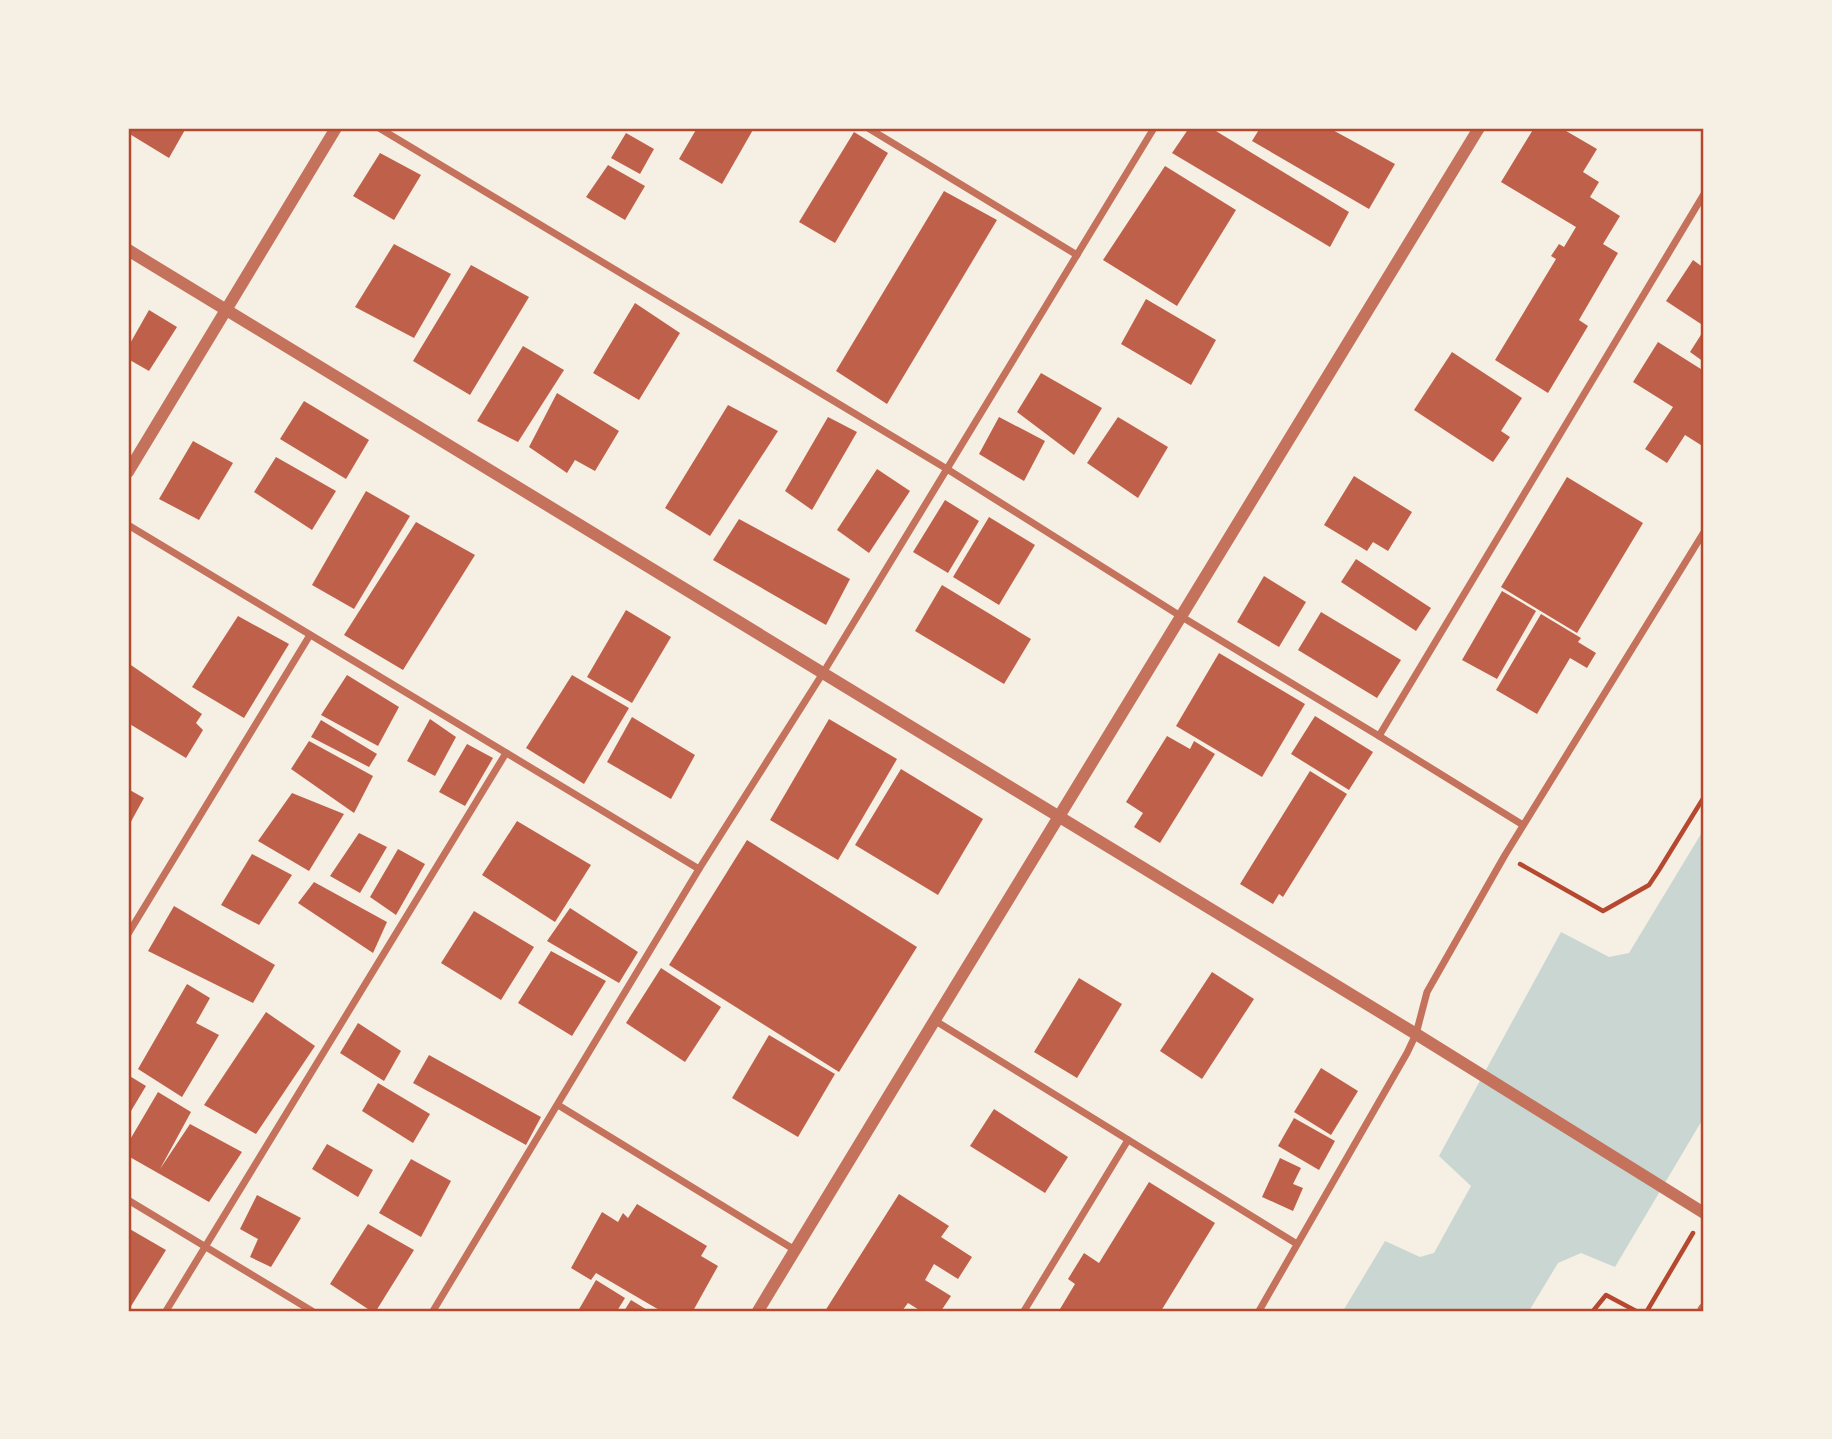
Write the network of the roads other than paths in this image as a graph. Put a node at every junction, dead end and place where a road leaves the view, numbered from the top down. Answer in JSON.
{"nodes":[{"id":1,"x":336,"y":128,"type":"edge"},
{"id":2,"x":379,"y":128,"type":"edge"},
{"id":3,"x":868,"y":128,"type":"edge"},
{"id":4,"x":1154,"y":128,"type":"edge"},
{"id":5,"x":1479,"y":128,"type":"edge"},
{"id":6,"x":1704,"y":194,"type":"edge"},
{"id":7,"x":128,"y":250,"type":"edge"},
{"id":8,"x":1077,"y":255,"type":"junction"},
{"id":9,"x":226,"y":310,"type":"junction"},
{"id":10,"x":947,"y":469,"type":"junction"},
{"id":11,"x":128,"y":471,"type":"edge"},
{"id":12,"x":128,"y":526,"type":"edge"},
{"id":13,"x":1704,"y":532,"type":"edge"},
{"id":14,"x":1182,"y":617,"type":"junction"},
{"id":15,"x":310,"y":635,"type":"junction"},
{"id":16,"x":823,"y":673,"type":"junction"},
{"id":17,"x":1379,"y":736,"type":"junction"},
{"id":18,"x":506,"y":753,"type":"junction"},
{"id":19,"x":1060,"y":817,"type":"junction"},
{"id":20,"x":1523,"y":825,"type":"junction"},
{"id":21,"x":699,"y":869,"type":"junction"},
{"id":22,"x":128,"y":934,"type":"edge"},
{"id":23,"x":934,"y":1020,"type":"junction"},
{"id":24,"x":1416,"y":1034,"type":"junction"},
{"id":25,"x":558,"y":1105,"type":"junction"},
{"id":26,"x":1128,"y":1140,"type":"junction"},
{"id":27,"x":128,"y":1200,"type":"edge"},
{"id":28,"x":1701,"y":1219,"type":"edge"},
{"id":29,"x":1297,"y":1244,"type":"junction"},
{"id":30,"x":205,"y":1247,"type":"junction"},
{"id":31,"x":795,"y":1250,"type":"junction"},
{"id":32,"x":166,"y":1311,"type":"edge"},
{"id":33,"x":312,"y":1311,"type":"edge"},
{"id":34,"x":433,"y":1311,"type":"edge"},
{"id":35,"x":758,"y":1311,"type":"edge"},
{"id":36,"x":1024,"y":1311,"type":"edge"},
{"id":37,"x":1259,"y":1311,"type":"edge"}],
"edges":[{"from":1,"to":9,"type":"street"},
{"from":2,"to":10,"type":"street"},
{"from":3,"to":8,"type":"street"},
{"from":4,"to":8,"type":"street"},
{"from":5,"to":14,"type":"street"},
{"from":6,"to":17,"type":"street"},
{"from":7,"to":9,"type":"street"},
{"from":8,"to":10,"type":"street"},
{"from":9,"to":11,"type":"street"},
{"from":9,"to":16,"type":"street"},
{"from":10,"to":14,"type":"street"},
{"from":10,"to":16,"type":"street"},
{"from":12,"to":15,"type":"street"},
{"from":13,"to":20,"type":"street"},
{"from":14,"to":17,"type":"street"},
{"from":14,"to":19,"type":"street"},
{"from":15,"to":18,"type":"street"},
{"from":15,"to":22,"type":"street"},
{"from":16,"to":19,"type":"street"},
{"from":16,"to":21,"type":"street"},
{"from":17,"to":20,"type":"street"},
{"from":18,"to":21,"type":"street"},
{"from":18,"to":30,"type":"street"},
{"from":19,"to":23,"type":"street"},
{"from":19,"to":24,"type":"street"},
{"from":20,"to":24,"type":"street"},
{"from":21,"to":25,"type":"street"},
{"from":23,"to":26,"type":"street"},
{"from":23,"to":31,"type":"street"},
{"from":24,"to":28,"type":"street"},
{"from":24,"to":29,"type":"street"},
{"from":25,"to":31,"type":"street"},
{"from":25,"to":34,"type":"street"},
{"from":26,"to":29,"type":"street"},
{"from":26,"to":36,"type":"street"},
{"from":27,"to":30,"type":"street"},
{"from":29,"to":37,"type":"street"},
{"from":30,"to":32,"type":"street"},
{"from":30,"to":33,"type":"street"},
{"from":31,"to":35,"type":"street"}]}
